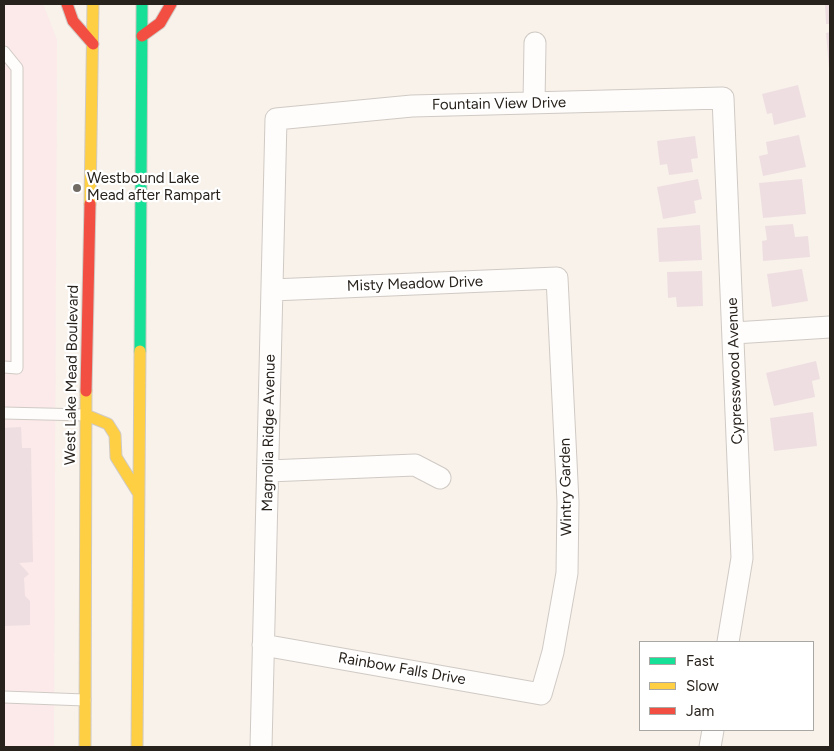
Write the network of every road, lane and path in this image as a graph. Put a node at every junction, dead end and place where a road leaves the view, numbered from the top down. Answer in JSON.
{"nodes":[{"id":1,"x":67,"y":4,"type":"edge"},
{"id":2,"x":93,"y":4,"type":"edge"},
{"id":3,"x":142,"y":4,"type":"edge"},
{"id":4,"x":171,"y":4,"type":"edge"},
{"id":5,"x":142,"y":36,"type":"junction"},
{"id":6,"x":535,"y":43,"type":"dead end"},
{"id":7,"x":92,"y":44,"type":"junction"},
{"id":8,"x":4,"y":52,"type":"edge"},
{"id":9,"x":723,"y":98,"type":"joint"},
{"id":10,"x":534,"y":103,"type":"junction"},
{"id":11,"x":276,"y":119,"type":"joint"},
{"id":12,"x":557,"y":278,"type":"joint"},
{"id":13,"x":272,"y":290,"type":"junction"},
{"id":14,"x":830,"y":327,"type":"edge"},
{"id":15,"x":734,"y":334,"type":"junction"},
{"id":16,"x":4,"y":367,"type":"edge"},
{"id":17,"x":4,"y":413,"type":"edge"},
{"id":18,"x":86,"y":415,"type":"junction"},
{"id":19,"x":268,"y":471,"type":"junction"},
{"id":20,"x":440,"y":478,"type":"dead end"},
{"id":21,"x":140,"y":494,"type":"junction"},
{"id":22,"x":728,"y":641,"type":"edge"},
{"id":23,"x":264,"y":645,"type":"junction"},
{"id":24,"x":541,"y":694,"type":"joint"},
{"id":25,"x":4,"y":697,"type":"edge"},
{"id":26,"x":84,"y":700,"type":"junction"},
{"id":27,"x":713,"y":731,"type":"edge"},
{"id":28,"x":85,"y":747,"type":"edge"},
{"id":29,"x":137,"y":747,"type":"edge"},
{"id":30,"x":261,"y":747,"type":"edge"},
{"id":31,"x":710,"y":747,"type":"edge"}],
"edges":[{"from":1,"to":7,"type":"main road"},
{"from":2,"to":7,"type":"main road","name":"West Lake Mead Boulevard"},
{"from":3,"to":5,"type":"main road"},
{"from":4,"to":5,"type":"main road"},
{"from":5,"to":21,"type":"main road"},
{"from":6,"to":10,"type":"street"},
{"from":7,"to":18,"type":"main road","name":"West Lake Mead Boulevard"},
{"from":8,"to":16,"type":"lane"},
{"from":9,"to":10,"type":"street","name":"Fountain View Drive"},
{"from":9,"to":15,"type":"street","name":"Cypresswood Avenue"},
{"from":10,"to":11,"type":"street","name":"Fountain View Drive"},
{"from":11,"to":13,"type":"street","name":"Magnolia Ridge Avenue"},
{"from":12,"to":13,"type":"street","name":"Misty Meadow Drive"},
{"from":12,"to":24,"type":"street","name":"Wintry Garden"},
{"from":13,"to":19,"type":"street","name":"Magnolia Ridge Avenue"},
{"from":14,"to":15,"type":"street"},
{"from":15,"to":22,"type":"street","name":"Cypresswood Avenue"},
{"from":17,"to":18,"type":"lane"},
{"from":18,"to":21,"type":"main road"},
{"from":18,"to":26,"type":"main road","name":"West Lake Mead Boulevard"},
{"from":19,"to":20,"type":"street"},
{"from":19,"to":23,"type":"street","name":"Magnolia Ridge Avenue"},
{"from":21,"to":29,"type":"main road"},
{"from":23,"to":24,"type":"street","name":"Rainbow Falls Drive"},
{"from":23,"to":30,"type":"street","name":"Magnolia Ridge Avenue"},
{"from":25,"to":26,"type":"lane"},
{"from":26,"to":28,"type":"main road","name":"West Lake Mead Boulevard"},
{"from":27,"to":31,"type":"street"}]}
